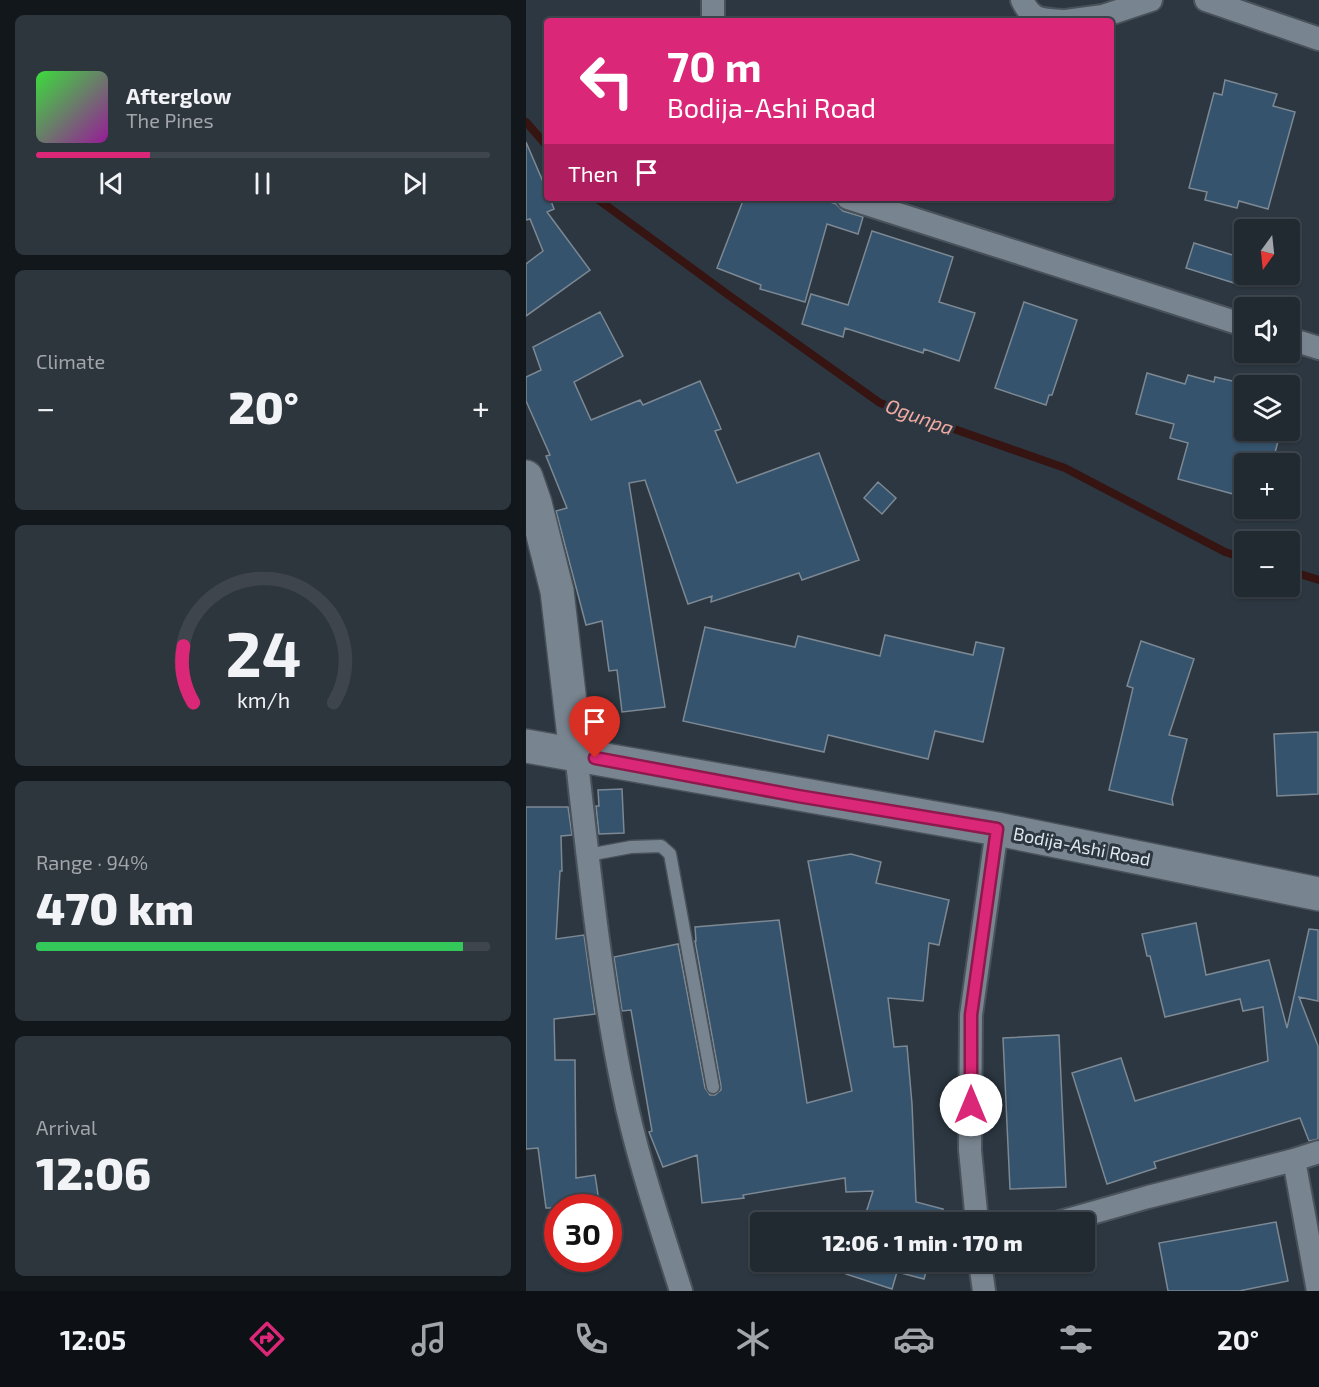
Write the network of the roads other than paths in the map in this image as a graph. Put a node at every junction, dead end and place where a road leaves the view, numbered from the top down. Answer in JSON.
{"nodes":[{"id":1,"x":713,"y":0,"type":"edge"},
{"id":2,"x":1022,"y":0,"type":"edge"},
{"id":3,"x":1151,"y":0,"type":"edge"},
{"id":4,"x":1206,"y":0,"type":"edge"},
{"id":5,"x":713,"y":18,"type":"edge"},
{"id":6,"x":1036,"y":18,"type":"edge"},
{"id":7,"x":1088,"y":18,"type":"edge"},
{"id":8,"x":1318,"y":39,"type":"edge"},
{"id":9,"x":857,"y":201,"type":"edge"},
{"id":10,"x":1234,"y":322,"type":"edge"},
{"id":11,"x":1300,"y":342,"type":"edge"},
{"id":12,"x":1318,"y":348,"type":"edge"},
{"id":13,"x":526,"y":477,"type":"edge"},
{"id":14,"x":526,"y":746,"type":"edge"},
{"id":15,"x":576,"y":754,"type":"junction"},
{"id":16,"x":997,"y":829,"type":"junction"},
{"id":17,"x":588,"y":855,"type":"junction"},
{"id":18,"x":1318,"y":894,"type":"edge"},
{"id":19,"x":713,"y":1087,"type":"dead end"},
{"id":20,"x":1318,"y":1152,"type":"edge"},
{"id":21,"x":1294,"y":1160,"type":"junction"},
{"id":22,"x":975,"y":1212,"type":"edge"},
{"id":23,"x":1095,"y":1212,"type":"edge"},
{"id":24,"x":981,"y":1272,"type":"edge"},
{"id":25,"x":681,"y":1291,"type":"edge"},
{"id":26,"x":984,"y":1291,"type":"edge"},
{"id":27,"x":1318,"y":1291,"type":"edge"}],
"edges":[{"from":1,"to":5,"type":"street"},
{"from":2,"to":6,"type":"street"},
{"from":3,"to":7,"type":"street"},
{"from":4,"to":8,"type":"street"},
{"from":9,"to":10,"type":"street"},
{"from":11,"to":12,"type":"street"},
{"from":13,"to":15,"type":"street"},
{"from":14,"to":15,"type":"street","name":"Bodija-Ashi Road"},
{"from":15,"to":16,"type":"street","name":"Bodija-Ashi Road"},
{"from":15,"to":17,"type":"street"},
{"from":16,"to":18,"type":"street","name":"Bodija-Ashi Road"},
{"from":16,"to":22,"type":"street"},
{"from":17,"to":19,"type":"lane"},
{"from":17,"to":25,"type":"street"},
{"from":20,"to":21,"type":"street"},
{"from":21,"to":23,"type":"street"},
{"from":21,"to":27,"type":"street"},
{"from":24,"to":26,"type":"street"}]}
